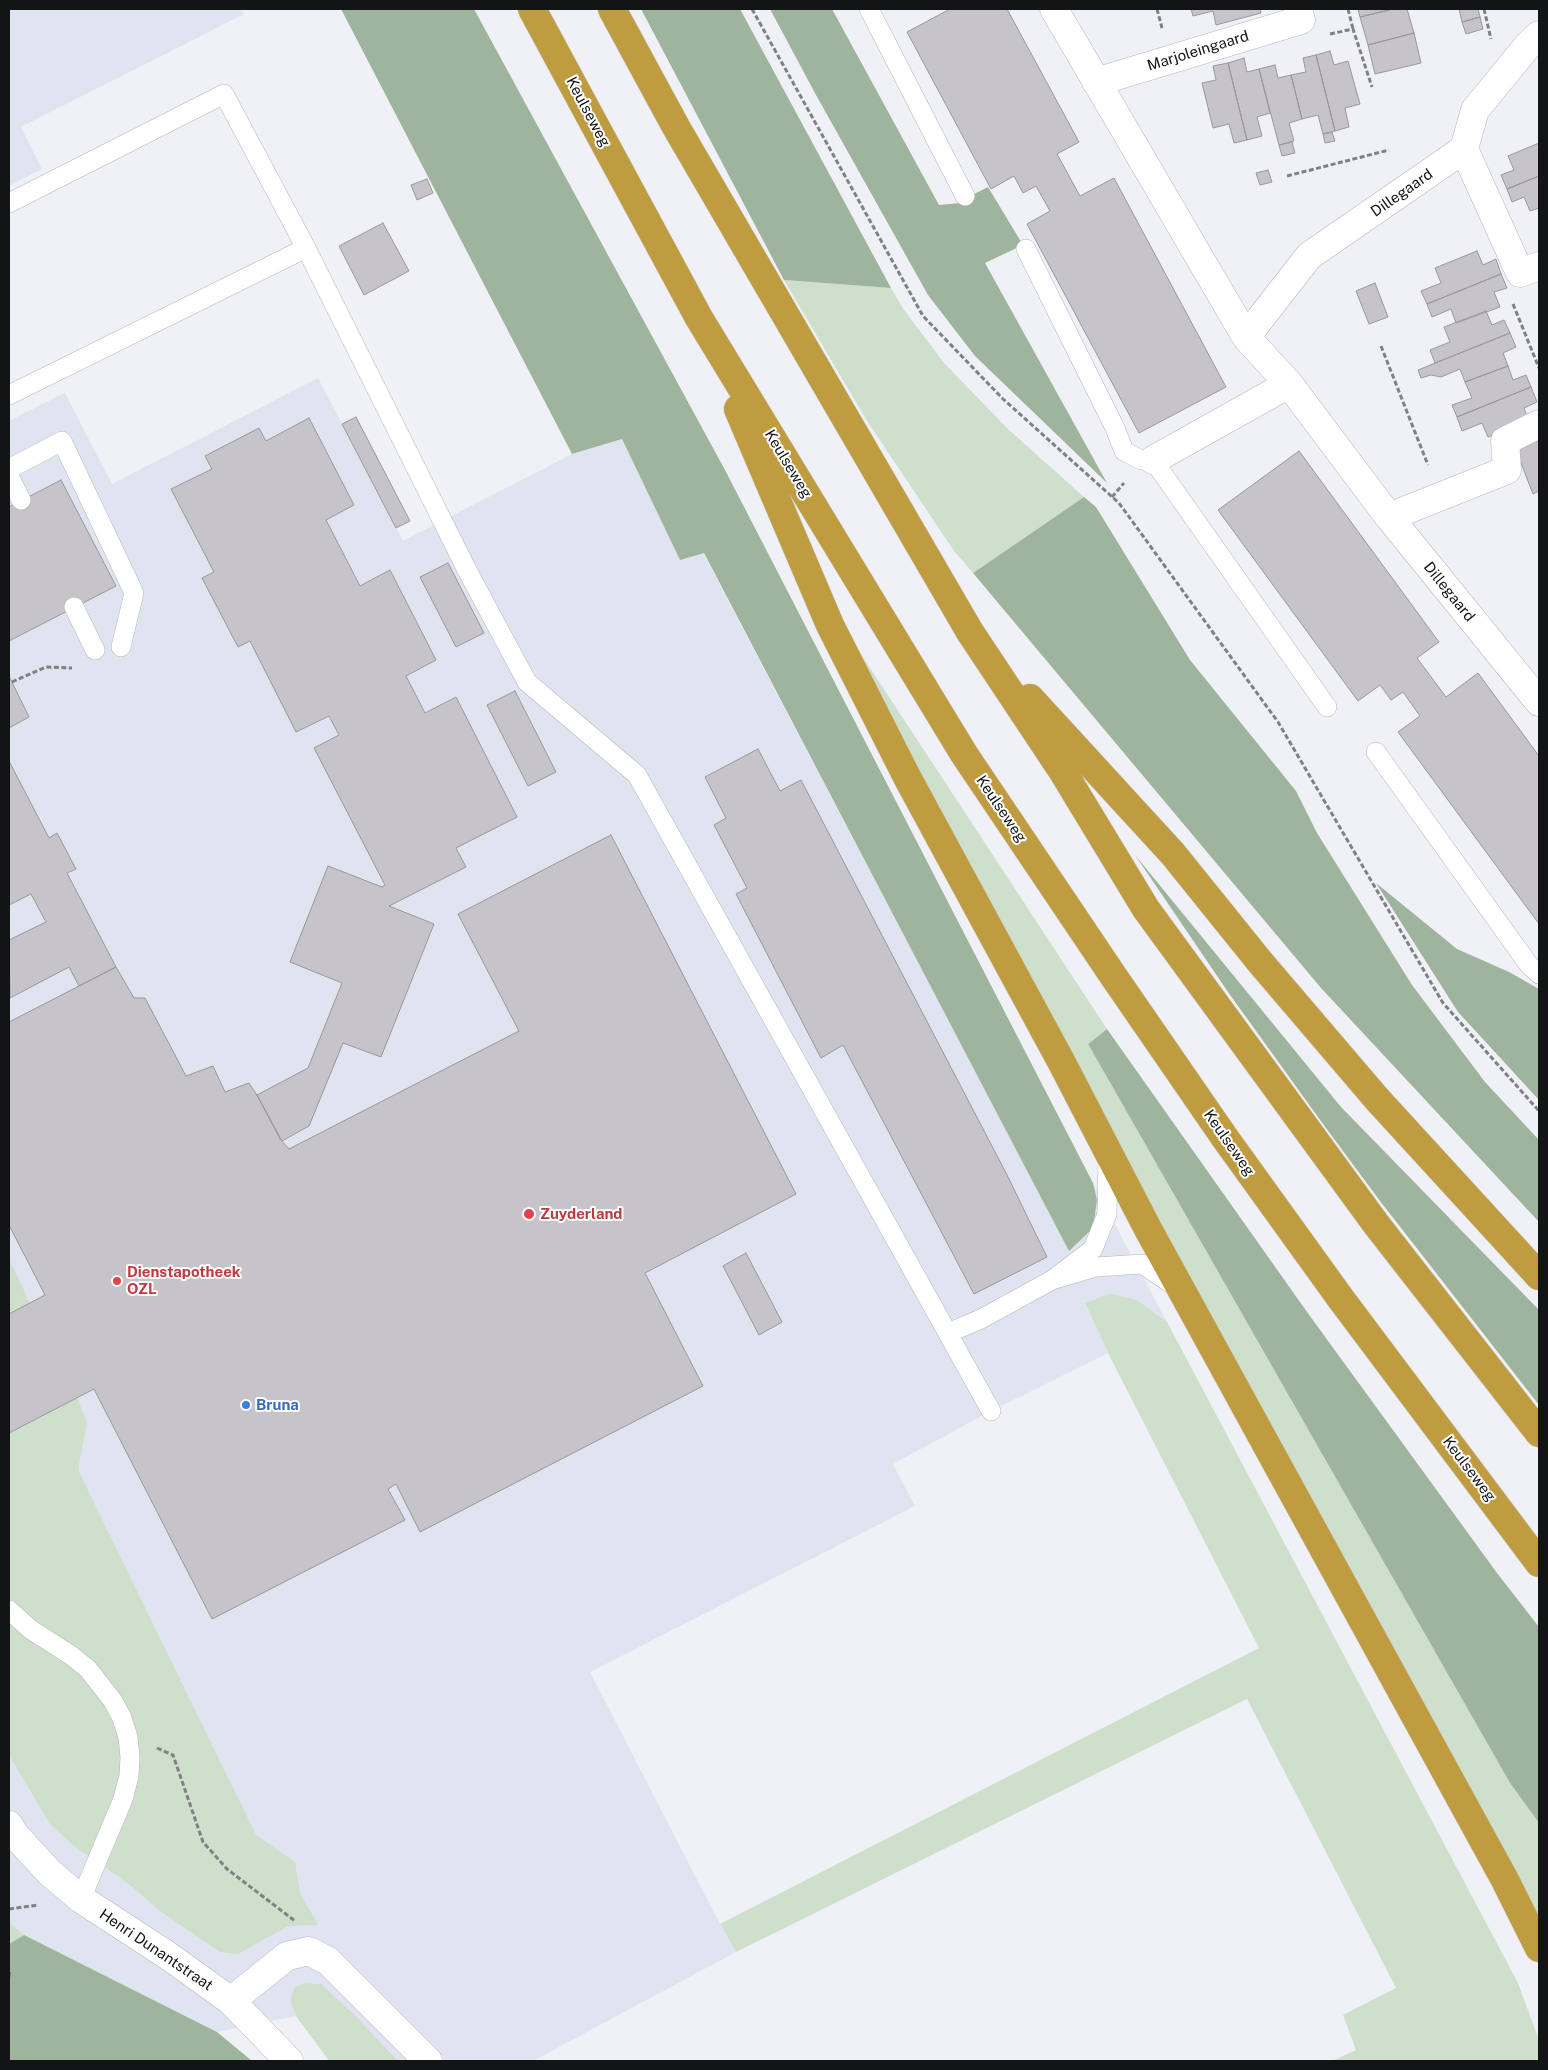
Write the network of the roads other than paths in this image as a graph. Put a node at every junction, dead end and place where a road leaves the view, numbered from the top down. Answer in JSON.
{"nodes":[{"id":1,"x":532,"y":9,"type":"edge"},
{"id":2,"x":612,"y":9,"type":"edge"},
{"id":3,"x":869,"y":9,"type":"edge"},
{"id":4,"x":1054,"y":9,"type":"edge"},
{"id":5,"x":1299,"y":14,"type":"edge"},
{"id":6,"x":1539,"y":35,"type":"edge"},
{"id":7,"x":1096,"y":82,"type":"junction"},
{"id":8,"x":1464,"y":149,"type":"junction"},
{"id":9,"x":965,"y":196,"type":"dead end"},
{"id":10,"x":9,"y":203,"type":"edge"},
{"id":11,"x":306,"y":248,"type":"junction"},
{"id":12,"x":1026,"y":249,"type":"dead end"},
{"id":13,"x":1530,"y":270,"type":"edge"},
{"id":14,"x":699,"y":318,"type":"junction"},
{"id":15,"x":1246,"y":337,"type":"junction"},
{"id":16,"x":1289,"y":384,"type":"junction"},
{"id":17,"x":9,"y":395,"type":"edge"},
{"id":18,"x":1539,"y":424,"type":"edge"},
{"id":19,"x":1153,"y":460,"type":"junction"},
{"id":20,"x":9,"y":469,"type":"edge"},
{"id":21,"x":9,"y":476,"type":"edge"},
{"id":22,"x":21,"y":500,"type":"dead end"},
{"id":23,"x":1389,"y":517,"type":"junction"},
{"id":24,"x":74,"y":607,"type":"dead end"},
{"id":25,"x":970,"y":632,"type":"junction"},
{"id":26,"x":121,"y":647,"type":"dead end"},
{"id":27,"x":95,"y":650,"type":"dead end"},
{"id":28,"x":1539,"y":702,"type":"edge"},
{"id":29,"x":1327,"y":707,"type":"dead end"},
{"id":30,"x":1376,"y":752,"type":"dead end"},
{"id":31,"x":1539,"y":974,"type":"edge"},
{"id":32,"x":1108,"y":1151,"type":"junction"},
{"id":33,"x":1539,"y":1276,"type":"edge"},
{"id":34,"x":1052,"y":1280,"type":"junction"},
{"id":35,"x":1182,"y":1292,"type":"junction"},
{"id":36,"x":948,"y":1333,"type":"junction"},
{"id":37,"x":991,"y":1411,"type":"dead end"},
{"id":38,"x":1539,"y":1433,"type":"edge"},
{"id":39,"x":1539,"y":1563,"type":"edge"},
{"id":40,"x":9,"y":1610,"type":"edge"},
{"id":41,"x":9,"y":1825,"type":"edge"},
{"id":42,"x":81,"y":1899,"type":"junction"},
{"id":43,"x":1539,"y":1948,"type":"edge"},
{"id":44,"x":231,"y":2001,"type":"junction"},
{"id":45,"x":289,"y":2061,"type":"edge"},
{"id":46,"x":428,"y":2061,"type":"edge"}],
"edges":[{"from":1,"to":14,"type":"highway","name":"Keulseweg"},
{"from":2,"to":25,"type":"highway"},
{"from":3,"to":9,"type":"lane"},
{"from":4,"to":7,"type":"street","name":"Dillegaard"},
{"from":5,"to":7,"type":"street","name":"Marjoleingaard"},
{"from":6,"to":8,"type":"street"},
{"from":7,"to":15,"type":"street","name":"Dillegaard"},
{"from":8,"to":13,"type":"street"},
{"from":8,"to":15,"type":"street","name":"Dillegaard"},
{"from":10,"to":11,"type":"lane"},
{"from":11,"to":17,"type":"lane"},
{"from":11,"to":36,"type":"lane"},
{"from":12,"to":19,"type":"lane"},
{"from":14,"to":32,"type":"highway"},
{"from":14,"to":39,"type":"highway","name":"Keulseweg"},
{"from":15,"to":16,"type":"street","name":"Dillegaard"},
{"from":16,"to":19,"type":"street"},
{"from":16,"to":23,"type":"street","name":"Dillegaard"},
{"from":18,"to":23,"type":"street"},
{"from":19,"to":29,"type":"lane"},
{"from":20,"to":26,"type":"lane"},
{"from":21,"to":22,"type":"lane"},
{"from":23,"to":28,"type":"street","name":"Dillegaard"},
{"from":24,"to":27,"type":"lane"},
{"from":25,"to":33,"type":"highway"},
{"from":25,"to":38,"type":"highway"},
{"from":30,"to":31,"type":"lane"},
{"from":32,"to":34,"type":"lane"},
{"from":32,"to":35,"type":"highway"},
{"from":34,"to":35,"type":"lane"},
{"from":34,"to":36,"type":"lane"},
{"from":35,"to":43,"type":"highway"},
{"from":36,"to":37,"type":"lane"},
{"from":40,"to":42,"type":"lane"},
{"from":41,"to":42,"type":"street","name":"Henri Dunantstraat"},
{"from":42,"to":44,"type":"street","name":"Henri Dunantstraat"},
{"from":44,"to":45,"type":"street","name":"Henri Dunantstraat"},
{"from":44,"to":46,"type":"street"}]}
